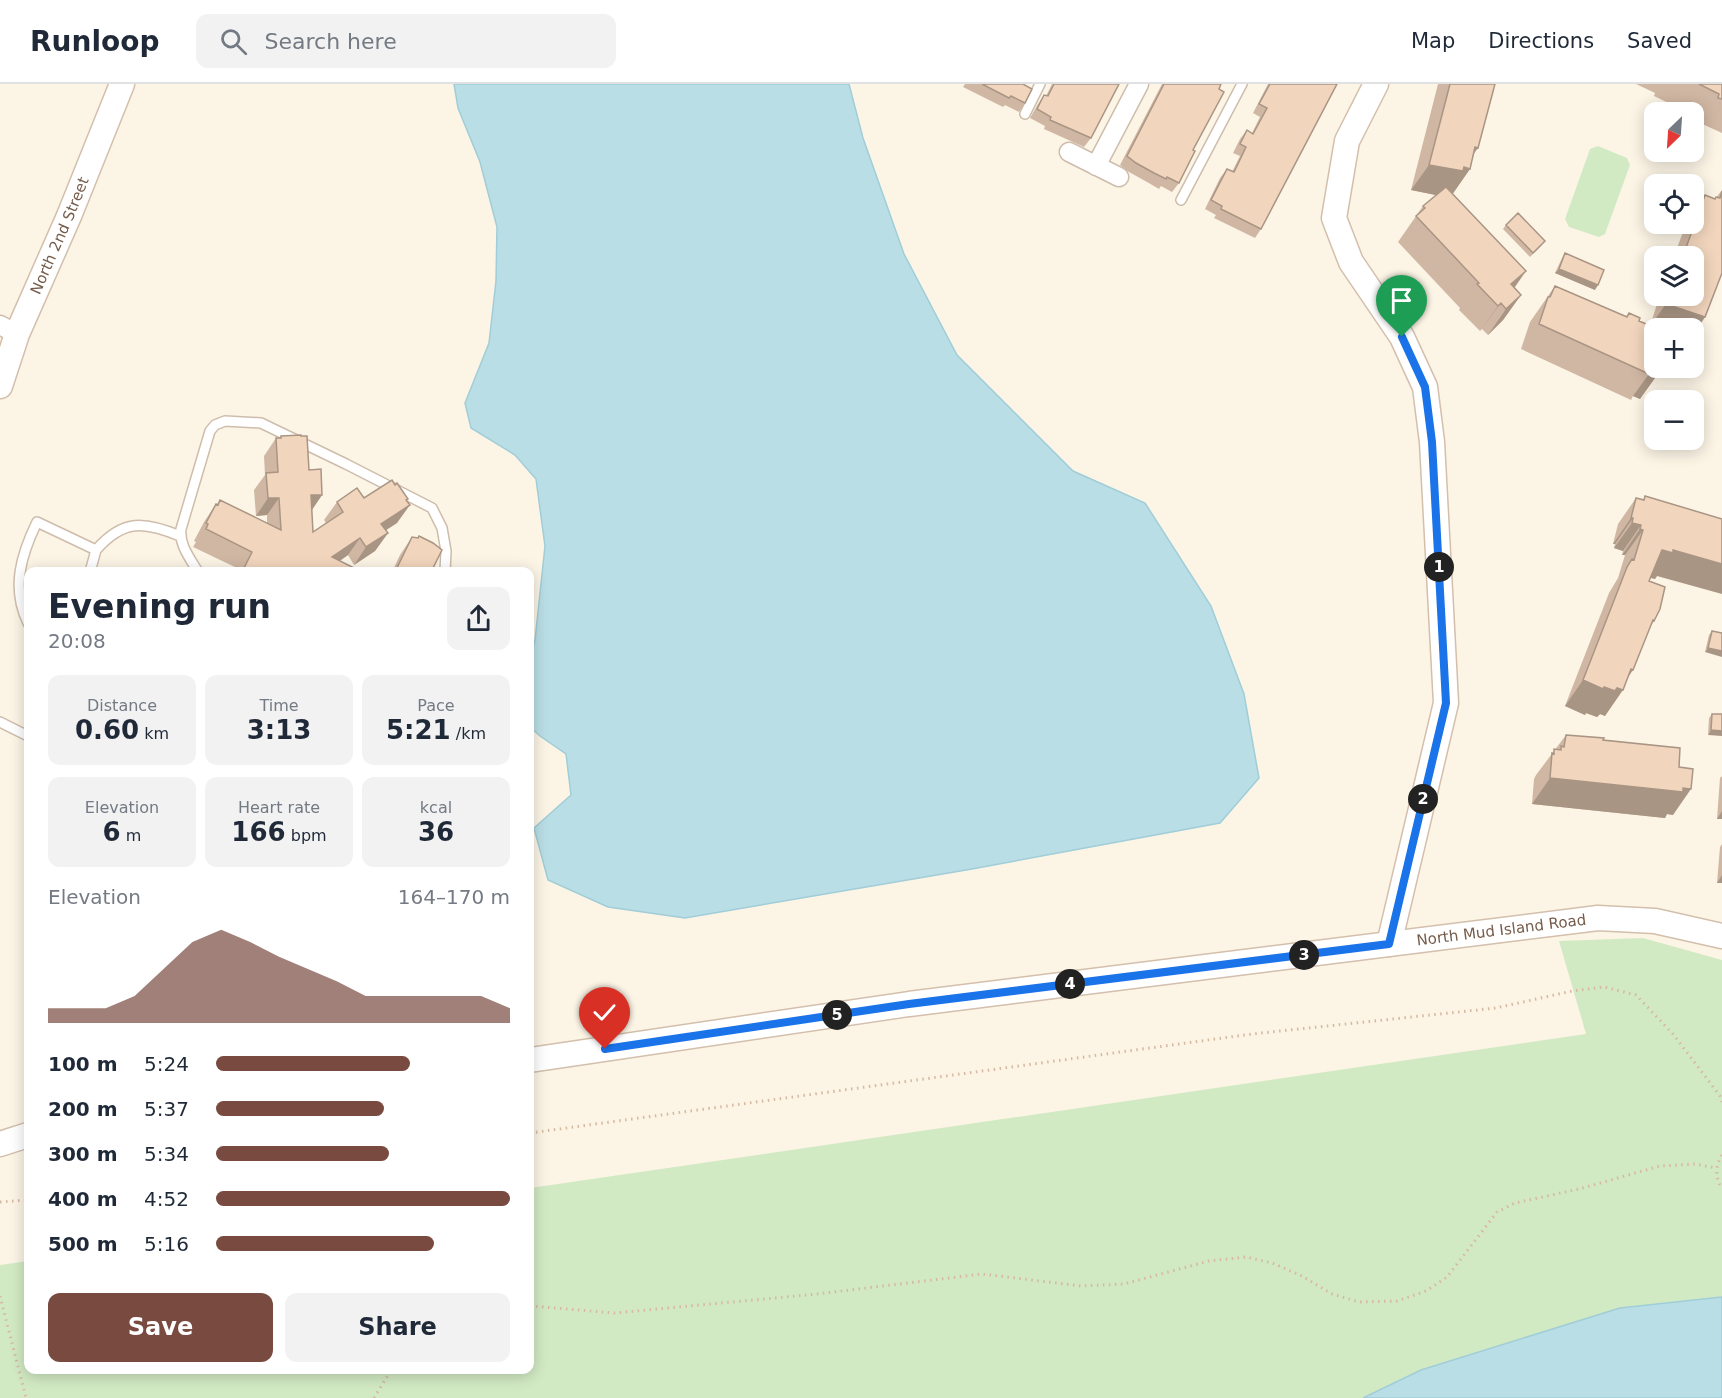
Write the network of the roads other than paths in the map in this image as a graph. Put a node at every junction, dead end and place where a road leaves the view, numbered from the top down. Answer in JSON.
{"nodes":[{"id":1,"x":122,"y":84,"type":"edge"},
{"id":2,"x":1040,"y":84,"type":"edge"},
{"id":3,"x":1138,"y":84,"type":"edge"},
{"id":4,"x":1242,"y":84,"type":"edge"},
{"id":5,"x":1376,"y":84,"type":"edge"},
{"id":6,"x":1025,"y":114,"type":"dead end"},
{"id":7,"x":1069,"y":152,"type":"dead end"},
{"id":8,"x":1096,"y":166,"type":"junction"},
{"id":9,"x":1119,"y":177,"type":"dead end"},
{"id":10,"x":1181,"y":200,"type":"dead end"},
{"id":11,"x":9,"y":330,"type":"edge"},
{"id":12,"x":0,"y":386,"type":"edge"},
{"id":13,"x":180,"y":536,"type":"junction"},
{"id":14,"x":96,"y":550,"type":"junction"},
{"id":15,"x":91,"y":567,"type":"edge"},
{"id":16,"x":195,"y":567,"type":"edge"},
{"id":17,"x":444,"y":567,"type":"edge"},
{"id":18,"x":24,"y":608,"type":"edge"},
{"id":19,"x":0,"y":722,"type":"edge"},
{"id":20,"x":24,"y":734,"type":"edge"},
{"id":21,"x":1722,"y":936,"type":"edge"},
{"id":22,"x":1389,"y":944,"type":"junction"},
{"id":23,"x":534,"y":1059,"type":"edge"},
{"id":24,"x":0,"y":1126,"type":"edge"},
{"id":25,"x":24,"y":1134,"type":"edge"},
{"id":26,"x":24,"y":1136,"type":"edge"},
{"id":27,"x":0,"y":1144,"type":"edge"}],
"edges":[{"from":1,"to":11,"type":"street","name":"North 2nd Street"},
{"from":2,"to":6,"type":"lane"},
{"from":3,"to":8,"type":"street"},
{"from":4,"to":10,"type":"lane"},
{"from":5,"to":22,"type":"street"},
{"from":7,"to":8,"type":"street"},
{"from":8,"to":9,"type":"street"},
{"from":11,"to":12,"type":"street","name":"North 2nd Street"},
{"from":13,"to":14,"type":"lane"},
{"from":13,"to":16,"type":"lane"},
{"from":13,"to":17,"type":"lane"},
{"from":14,"to":15,"type":"lane"},
{"from":14,"to":18,"type":"lane"},
{"from":19,"to":20,"type":"lane"},
{"from":21,"to":22,"type":"street","name":"North Mud Island Road"},
{"from":22,"to":23,"type":"street","name":"North Mud Island Road"},
{"from":24,"to":25,"type":"street"},
{"from":26,"to":27,"type":"street"}]}
